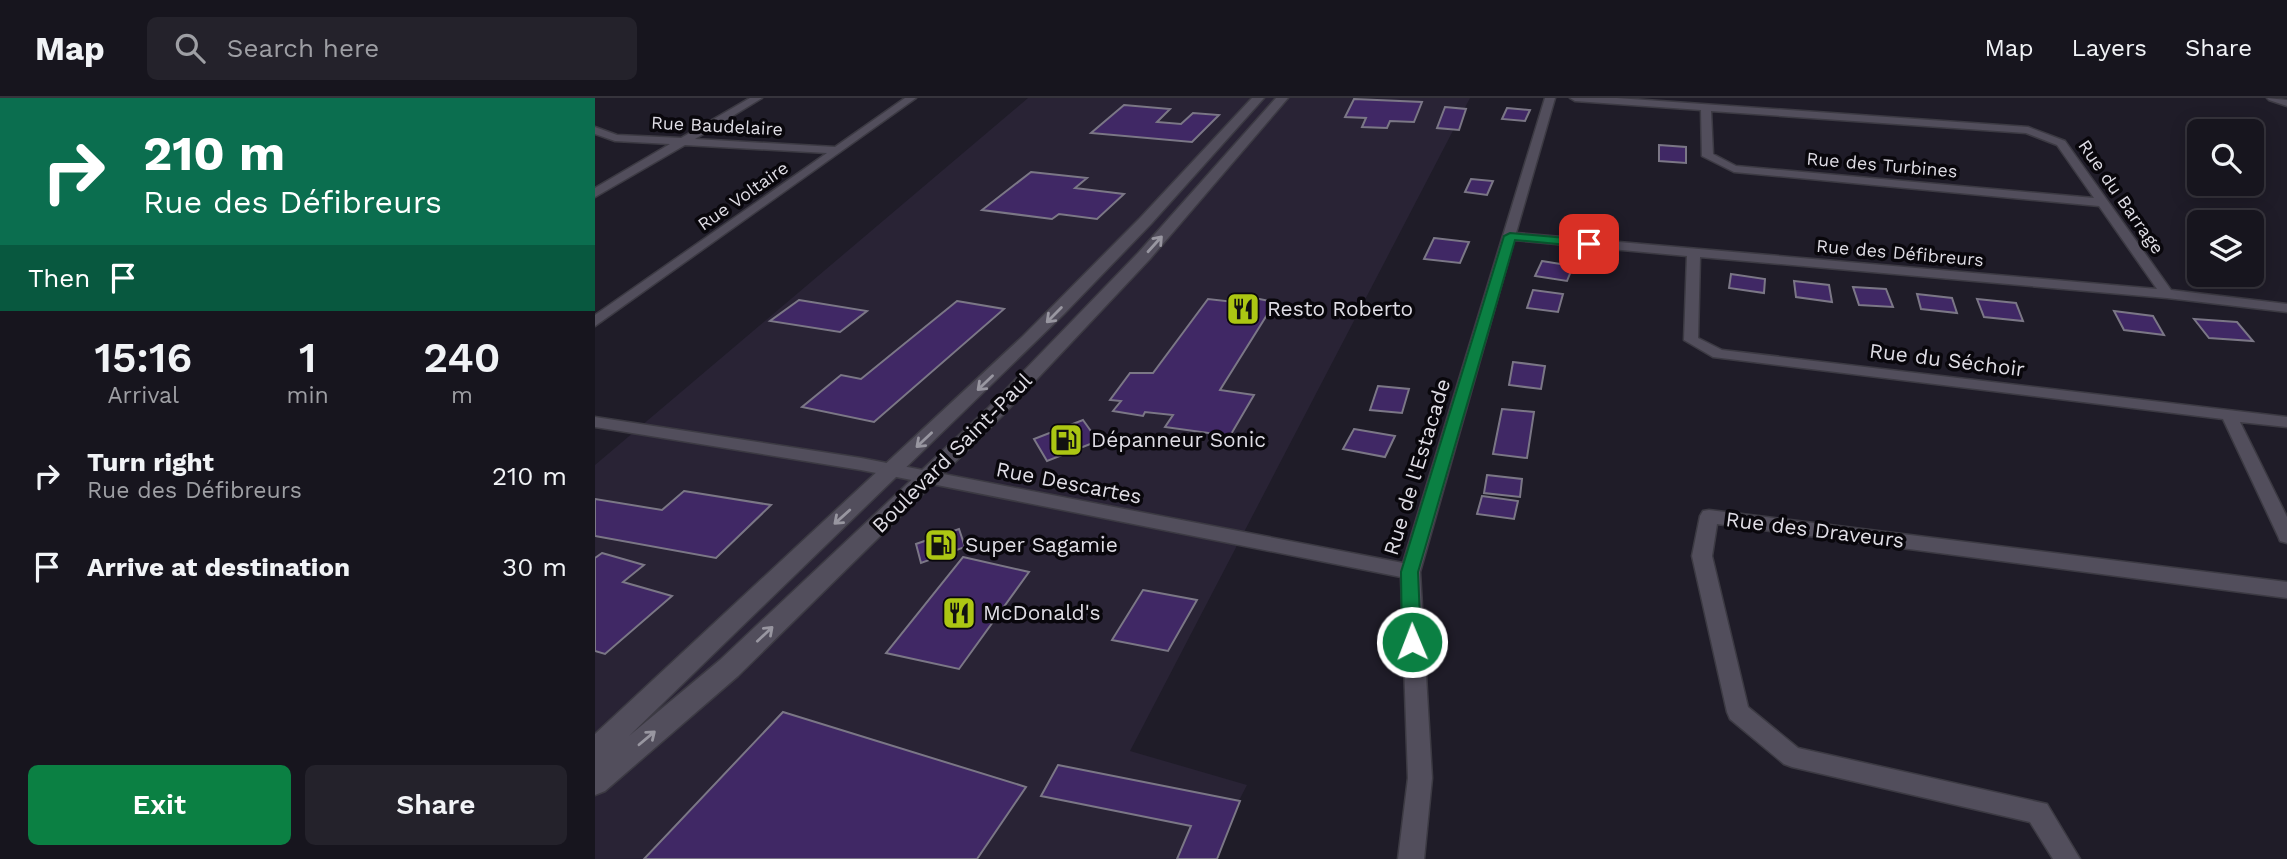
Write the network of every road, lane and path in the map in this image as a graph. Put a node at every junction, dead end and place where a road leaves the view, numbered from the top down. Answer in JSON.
{"nodes":[{"id":1,"x":757,"y":98,"type":"edge"},
{"id":2,"x":911,"y":98,"type":"edge"},
{"id":3,"x":1258,"y":98,"type":"edge"},
{"id":4,"x":1282,"y":98,"type":"edge"},
{"id":5,"x":1550,"y":98,"type":"edge"},
{"id":6,"x":1574,"y":98,"type":"edge"},
{"id":7,"x":2271,"y":98,"type":"edge"},
{"id":8,"x":2287,"y":103,"type":"edge"},
{"id":9,"x":1706,"y":107,"type":"junction"},
{"id":10,"x":595,"y":131,"type":"edge"},
{"id":11,"x":681,"y":141,"type":"junction"},
{"id":12,"x":837,"y":150,"type":"junction"},
{"id":13,"x":595,"y":193,"type":"edge"},
{"id":14,"x":2105,"y":202,"type":"junction"},
{"id":15,"x":1510,"y":236,"type":"junction"},
{"id":16,"x":1695,"y":253,"type":"junction"},
{"id":17,"x":2167,"y":294,"type":"junction"},
{"id":18,"x":2287,"y":309,"type":"edge"},
{"id":19,"x":595,"y":322,"type":"edge"},
{"id":20,"x":2229,"y":415,"type":"junction"},
{"id":21,"x":595,"y":422,"type":"edge"},
{"id":22,"x":2287,"y":422,"type":"edge"},
{"id":23,"x":892,"y":470,"type":"junction"},
{"id":24,"x":927,"y":478,"type":"junction"},
{"id":25,"x":2287,"y":536,"type":"edge"},
{"id":26,"x":1410,"y":572,"type":"junction"},
{"id":27,"x":2287,"y":590,"type":"edge"},
{"id":28,"x":595,"y":752,"type":"edge"},
{"id":29,"x":595,"y":782,"type":"edge"},
{"id":30,"x":1411,"y":859,"type":"edge"},
{"id":31,"x":2067,"y":859,"type":"edge"}],
"edges":[{"from":1,"to":11,"type":"street"},
{"from":2,"to":12,"type":"street","name":"Rue Voltaire"},
{"from":3,"to":23,"type":"main road","name":"Boulevard Saint-Paul","one_way":true},
{"from":24,"to":4,"type":"main road","name":"Boulevard Saint-Paul","one_way":true},
{"from":5,"to":15,"type":"street","name":"Rue de l'Estacade"},
{"from":6,"to":9,"type":"street","name":"Rue du Barrage"},
{"from":7,"to":8,"type":"street"},
{"from":9,"to":14,"type":"street","name":"Rue du Barrage"},
{"from":9,"to":14,"type":"street","name":"Rue des Turbines"},
{"from":10,"to":11,"type":"street","name":"Rue Baudelaire"},
{"from":11,"to":12,"type":"street","name":"Rue Baudelaire"},
{"from":11,"to":13,"type":"street"},
{"from":12,"to":19,"type":"street","name":"Rue Voltaire"},
{"from":14,"to":17,"type":"street","name":"Rue du Barrage"},
{"from":15,"to":16,"type":"street","name":"Rue des Défibreurs"},
{"from":15,"to":26,"type":"street","name":"Rue de l'Estacade"},
{"from":16,"to":17,"type":"street","name":"Rue des Défibreurs"},
{"from":16,"to":20,"type":"street","name":"Rue du Séchoir"},
{"from":17,"to":18,"type":"street","name":"Rue des Défibreurs"},
{"from":20,"to":22,"type":"street","name":"Rue du Séchoir"},
{"from":20,"to":25,"type":"street"},
{"from":21,"to":23,"type":"street","name":"Rue Descartes"},
{"from":23,"to":24,"type":"street","name":"Rue Descartes"},
{"from":23,"to":28,"type":"main road","name":"Boulevard Saint-Paul","one_way":true},
{"from":24,"to":26,"type":"street","name":"Rue Descartes"},
{"from":29,"to":24,"type":"main road","name":"Boulevard Saint-Paul","one_way":true},
{"from":26,"to":30,"type":"street","name":"Rue de l'Estacade"},
{"from":27,"to":31,"type":"street","name":"Rue des Draveurs"}]}
